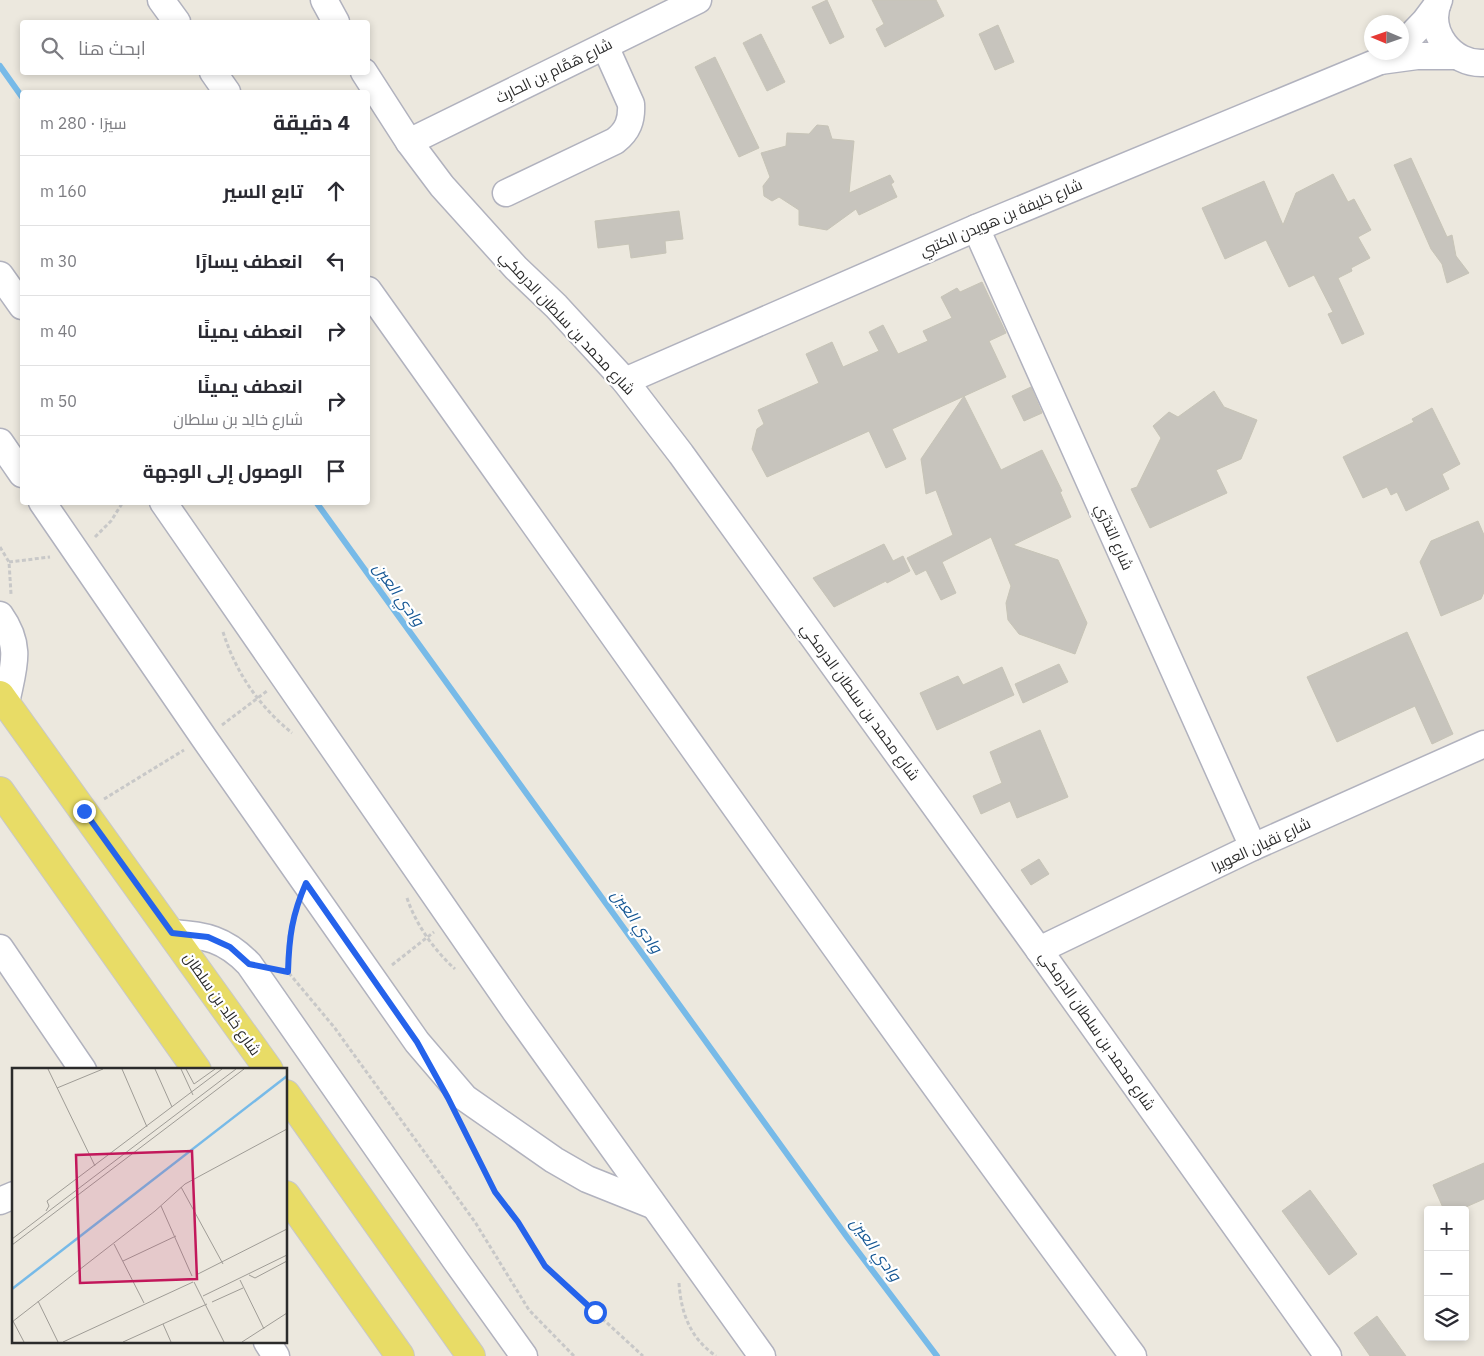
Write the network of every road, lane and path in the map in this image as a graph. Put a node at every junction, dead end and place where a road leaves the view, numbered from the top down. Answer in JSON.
{"nodes":[{"id":1,"x":161,"y":0,"type":"edge"},
{"id":2,"x":324,"y":0,"type":"edge"},
{"id":3,"x":698,"y":0,"type":"edge"},
{"id":4,"x":1438,"y":2,"type":"edge"},
{"id":5,"x":176,"y":20,"type":"edge"},
{"id":6,"x":335,"y":20,"type":"edge"},
{"id":7,"x":1409,"y":38,"type":"edge"},
{"id":8,"x":606,"y":46,"type":"junction"},
{"id":9,"x":1409,"y":56,"type":"edge"},
{"id":10,"x":1379,"y":60,"type":"edge"},
{"id":11,"x":1467,"y":60,"type":"edge"},
{"id":12,"x":215,"y":75,"type":"edge"},
{"id":13,"x":366,"y":75,"type":"edge"},
{"id":14,"x":1484,"y":77,"type":"edge"},
{"id":15,"x":226,"y":90,"type":"edge"},
{"id":16,"x":409,"y":142,"type":"junction"},
{"id":17,"x":506,"y":193,"type":"dead end"},
{"id":18,"x":976,"y":228,"type":"junction"},
{"id":19,"x":0,"y":275,"type":"edge"},
{"id":20,"x":370,"y":293,"type":"edge"},
{"id":21,"x":20,"y":303,"type":"edge"},
{"id":22,"x":625,"y":381,"type":"junction"},
{"id":23,"x":0,"y":442,"type":"edge"},
{"id":24,"x":20,"y":471,"type":"edge"},
{"id":25,"x":44,"y":505,"type":"edge"},
{"id":26,"x":165,"y":505,"type":"edge"},
{"id":27,"x":0,"y":547,"type":"edge"},
{"id":28,"x":4,"y":621,"type":"edge"},
{"id":29,"x":3,"y":699,"type":"edge"},
{"id":30,"x":1484,"y":744,"type":"edge"},
{"id":31,"x":0,"y":791,"type":"edge"},
{"id":32,"x":1253,"y":847,"type":"junction"},
{"id":33,"x":306,"y":883,"type":"junction"},
{"id":34,"x":452,"y":921,"type":"junction"},
{"id":35,"x":172,"y":933,"type":"junction"},
{"id":36,"x":0,"y":948,"type":"edge"},
{"id":37,"x":1039,"y":950,"type":"junction"},
{"id":38,"x":249,"y":964,"type":"junction"},
{"id":39,"x":288,"y":972,"type":"junction"},
{"id":40,"x":374,"y":980,"type":"junction"},
{"id":41,"x":82,"y":1068,"type":"edge"},
{"id":42,"x":196,"y":1068,"type":"edge"},
{"id":43,"x":268,"y":1068,"type":"edge"},
{"id":44,"x":288,"y":1097,"type":"edge"},
{"id":45,"x":461,"y":1123,"type":"dead end"},
{"id":46,"x":12,"y":1196,"type":"edge"},
{"id":47,"x":288,"y":1198,"type":"edge"},
{"id":48,"x":0,"y":1201,"type":"edge"},
{"id":49,"x":652,"y":1205,"type":"junction"},
{"id":50,"x":685,"y":1250,"type":"junction"},
{"id":51,"x":268,"y":1344,"type":"edge"},
{"id":52,"x":276,"y":1356,"type":"edge"},
{"id":53,"x":400,"y":1356,"type":"edge"},
{"id":54,"x":471,"y":1356,"type":"edge"},
{"id":55,"x":524,"y":1356,"type":"edge"},
{"id":56,"x":574,"y":1356,"type":"edge"},
{"id":57,"x":643,"y":1356,"type":"edge"},
{"id":58,"x":716,"y":1356,"type":"edge"},
{"id":59,"x":762,"y":1356,"type":"edge"},
{"id":60,"x":1133,"y":1356,"type":"edge"},
{"id":61,"x":1328,"y":1356,"type":"edge"}],
"edges":[{"from":1,"to":5,"type":"street"},
{"from":2,"to":6,"type":"street"},
{"from":3,"to":8,"type":"street","name":"شارع هَمَّام بن الحارِث"},
{"from":4,"to":7,"type":"street"},
{"from":4,"to":11,"type":"street"},
{"from":8,"to":16,"type":"street","name":"شارع هَمَّام بن الحارِث"},
{"from":8,"to":17,"type":"street"},
{"from":9,"to":11,"type":"street","name":"شارع خليفة بن هويدن الكتبي"},
{"from":10,"to":18,"type":"street","name":"شارع خليفة بن هويدن الكتبي"},
{"from":11,"to":14,"type":"street"},
{"from":12,"to":15,"type":"street"},
{"from":13,"to":16,"type":"street","name":"شارع محمد بن سلطان الدرمكي"},
{"from":16,"to":22,"type":"street","name":"شارع محمد بن سلطان الدرمكي"},
{"from":18,"to":22,"type":"street","name":"شارع خليفة بن هويدن الكتبي"},
{"from":18,"to":32,"type":"street","name":"شارع التذرّي"},
{"from":19,"to":21,"type":"street"},
{"from":20,"to":60,"type":"street"},
{"from":22,"to":37,"type":"street","name":"شارع محمد بن سلطان الدرمكي"},
{"from":23,"to":24,"type":"street"},
{"from":25,"to":33,"type":"street"},
{"from":26,"to":34,"type":"street"},
{"from":27,"to":28,"type":"path"},
{"from":28,"to":29,"type":"street"},
{"from":29,"to":35,"type":"main road","name":"شارع خالِد بن سلطان"},
{"from":30,"to":32,"type":"street","name":"شارع نقيان العويرا"},
{"from":31,"to":42,"type":"main road"},
{"from":32,"to":37,"type":"street","name":"شارع نقيان العويرا"},
{"from":33,"to":39,"type":"path"},
{"from":33,"to":40,"type":"street"},
{"from":34,"to":40,"type":"path"},
{"from":34,"to":49,"type":"street"},
{"from":35,"to":38,"type":"street"},
{"from":35,"to":43,"type":"main road","name":"شارع خالِد بن سلطان"},
{"from":36,"to":41,"type":"street"},
{"from":37,"to":61,"type":"street","name":"شارع محمد بن سلطان الدرمكي"},
{"from":38,"to":39,"type":"path"},
{"from":38,"to":55,"type":"street"},
{"from":39,"to":56,"type":"path"},
{"from":40,"to":49,"type":"street"},
{"from":44,"to":54,"type":"main road"},
{"from":45,"to":57,"type":"path"},
{"from":46,"to":48,"type":"street"},
{"from":47,"to":53,"type":"main road"},
{"from":49,"to":50,"type":"street"},
{"from":50,"to":58,"type":"path"},
{"from":50,"to":59,"type":"street"},
{"from":51,"to":52,"type":"street"}]}
